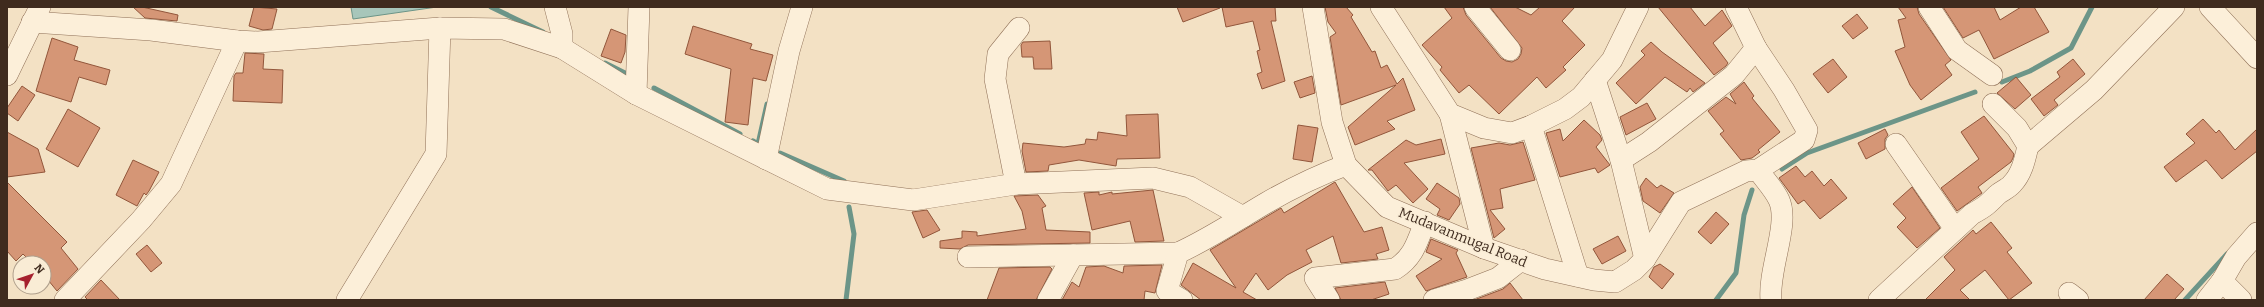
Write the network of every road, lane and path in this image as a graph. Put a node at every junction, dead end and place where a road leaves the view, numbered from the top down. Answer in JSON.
{"nodes":[{"id":1,"x":555,"y":7,"type":"edge"},
{"id":2,"x":638,"y":7,"type":"edge"},
{"id":3,"x":802,"y":7,"type":"edge"},
{"id":4,"x":1313,"y":7,"type":"edge"},
{"id":5,"x":1381,"y":7,"type":"edge"},
{"id":6,"x":1475,"y":7,"type":"edge"},
{"id":7,"x":1638,"y":7,"type":"edge"},
{"id":8,"x":1736,"y":7,"type":"edge"},
{"id":9,"x":1929,"y":7,"type":"edge"},
{"id":10,"x":2174,"y":7,"type":"edge"},
{"id":11,"x":2210,"y":7,"type":"edge"},
{"id":12,"x":36,"y":15,"type":"edge"},
{"id":13,"x":440,"y":28,"type":"junction"},
{"id":14,"x":1019,"y":28,"type":"dead end"},
{"id":15,"x":237,"y":41,"type":"junction"},
{"id":16,"x":562,"y":48,"type":"junction"},
{"id":17,"x":1756,"y":48,"type":"junction"},
{"id":18,"x":1510,"y":50,"type":"dead end"},
{"id":19,"x":2257,"y":58,"type":"edge"},
{"id":20,"x":7,"y":75,"type":"edge"},
{"id":21,"x":1992,"y":75,"type":"dead end"},
{"id":22,"x":1595,"y":80,"type":"junction"},
{"id":23,"x":636,"y":94,"type":"junction"},
{"id":24,"x":1992,"y":104,"type":"dead end"},
{"id":25,"x":1450,"y":114,"type":"junction"},
{"id":26,"x":1531,"y":126,"type":"junction"},
{"id":27,"x":1896,"y":144,"type":"dead end"},
{"id":28,"x":2028,"y":146,"type":"junction"},
{"id":29,"x":766,"y":158,"type":"junction"},
{"id":30,"x":1621,"y":160,"type":"junction"},
{"id":31,"x":1346,"y":164,"type":"junction"},
{"id":32,"x":1758,"y":170,"type":"junction"},
{"id":33,"x":1016,"y":184,"type":"junction"},
{"id":34,"x":1243,"y":217,"type":"junction"},
{"id":35,"x":1425,"y":222,"type":"junction"},
{"id":36,"x":1955,"y":228,"type":"junction"},
{"id":37,"x":2257,"y":233,"type":"edge"},
{"id":38,"x":1484,"y":248,"type":"junction"},
{"id":39,"x":1178,"y":253,"type":"junction"},
{"id":40,"x":1073,"y":255,"type":"junction"},
{"id":41,"x":968,"y":257,"type":"dead end"},
{"id":42,"x":1644,"y":259,"type":"junction"},
{"id":43,"x":1521,"y":260,"type":"junction"},
{"id":44,"x":1578,"y":276,"type":"junction"},
{"id":45,"x":2222,"y":281,"type":"junction"},
{"id":46,"x":1172,"y":297,"type":"edge"},
{"id":47,"x":65,"y":300,"type":"edge"},
{"id":48,"x":347,"y":300,"type":"edge"},
{"id":49,"x":1048,"y":300,"type":"edge"},
{"id":50,"x":1329,"y":300,"type":"edge"},
{"id":51,"x":1434,"y":300,"type":"edge"},
{"id":52,"x":1771,"y":300,"type":"edge"},
{"id":53,"x":1879,"y":300,"type":"edge"},
{"id":54,"x":2206,"y":300,"type":"edge"},
{"id":55,"x":2241,"y":300,"type":"edge"}],
"edges":[{"from":1,"to":16,"type":"street"},
{"from":2,"to":23,"type":"street"},
{"from":3,"to":29,"type":"street"},
{"from":4,"to":31,"type":"street","name":"Mudavanmugal Road"},
{"from":5,"to":25,"type":"street"},
{"from":6,"to":18,"type":"street"},
{"from":7,"to":22,"type":"street"},
{"from":8,"to":17,"type":"street"},
{"from":9,"to":21,"type":"street"},
{"from":10,"to":28,"type":"street"},
{"from":11,"to":19,"type":"street"},
{"from":12,"to":15,"type":"street"},
{"from":12,"to":20,"type":"street"},
{"from":13,"to":15,"type":"street"},
{"from":13,"to":16,"type":"street"},
{"from":13,"to":48,"type":"street"},
{"from":14,"to":33,"type":"street"},
{"from":15,"to":47,"type":"street"},
{"from":16,"to":23,"type":"street"},
{"from":17,"to":30,"type":"street"},
{"from":17,"to":32,"type":"street"},
{"from":22,"to":26,"type":"street"},
{"from":22,"to":30,"type":"street"},
{"from":23,"to":29,"type":"street"},
{"from":24,"to":28,"type":"street"},
{"from":25,"to":26,"type":"street"},
{"from":25,"to":38,"type":"street"},
{"from":26,"to":44,"type":"street"},
{"from":27,"to":36,"type":"street"},
{"from":28,"to":36,"type":"street"},
{"from":29,"to":33,"type":"street"},
{"from":30,"to":42,"type":"street"},
{"from":31,"to":34,"type":"street"},
{"from":31,"to":35,"type":"street","name":"Mudavanmugal Road"},
{"from":32,"to":42,"type":"street","name":"Mudavanmugal Road"},
{"from":32,"to":52,"type":"street"},
{"from":33,"to":34,"type":"street"},
{"from":34,"to":39,"type":"street"},
{"from":35,"to":38,"type":"street","name":"Mudavanmugal Road"},
{"from":35,"to":50,"type":"street"},
{"from":36,"to":53,"type":"street"},
{"from":37,"to":45,"type":"street"},
{"from":38,"to":43,"type":"street","name":"Mudavanmugal Road"},
{"from":39,"to":40,"type":"street"},
{"from":39,"to":46,"type":"street"},
{"from":40,"to":41,"type":"street"},
{"from":40,"to":49,"type":"street"},
{"from":42,"to":44,"type":"street","name":"Mudavanmugal Road"},
{"from":43,"to":44,"type":"street","name":"Mudavanmugal Road"},
{"from":43,"to":51,"type":"street"},
{"from":45,"to":54,"type":"street"},
{"from":45,"to":55,"type":"street"}]}
